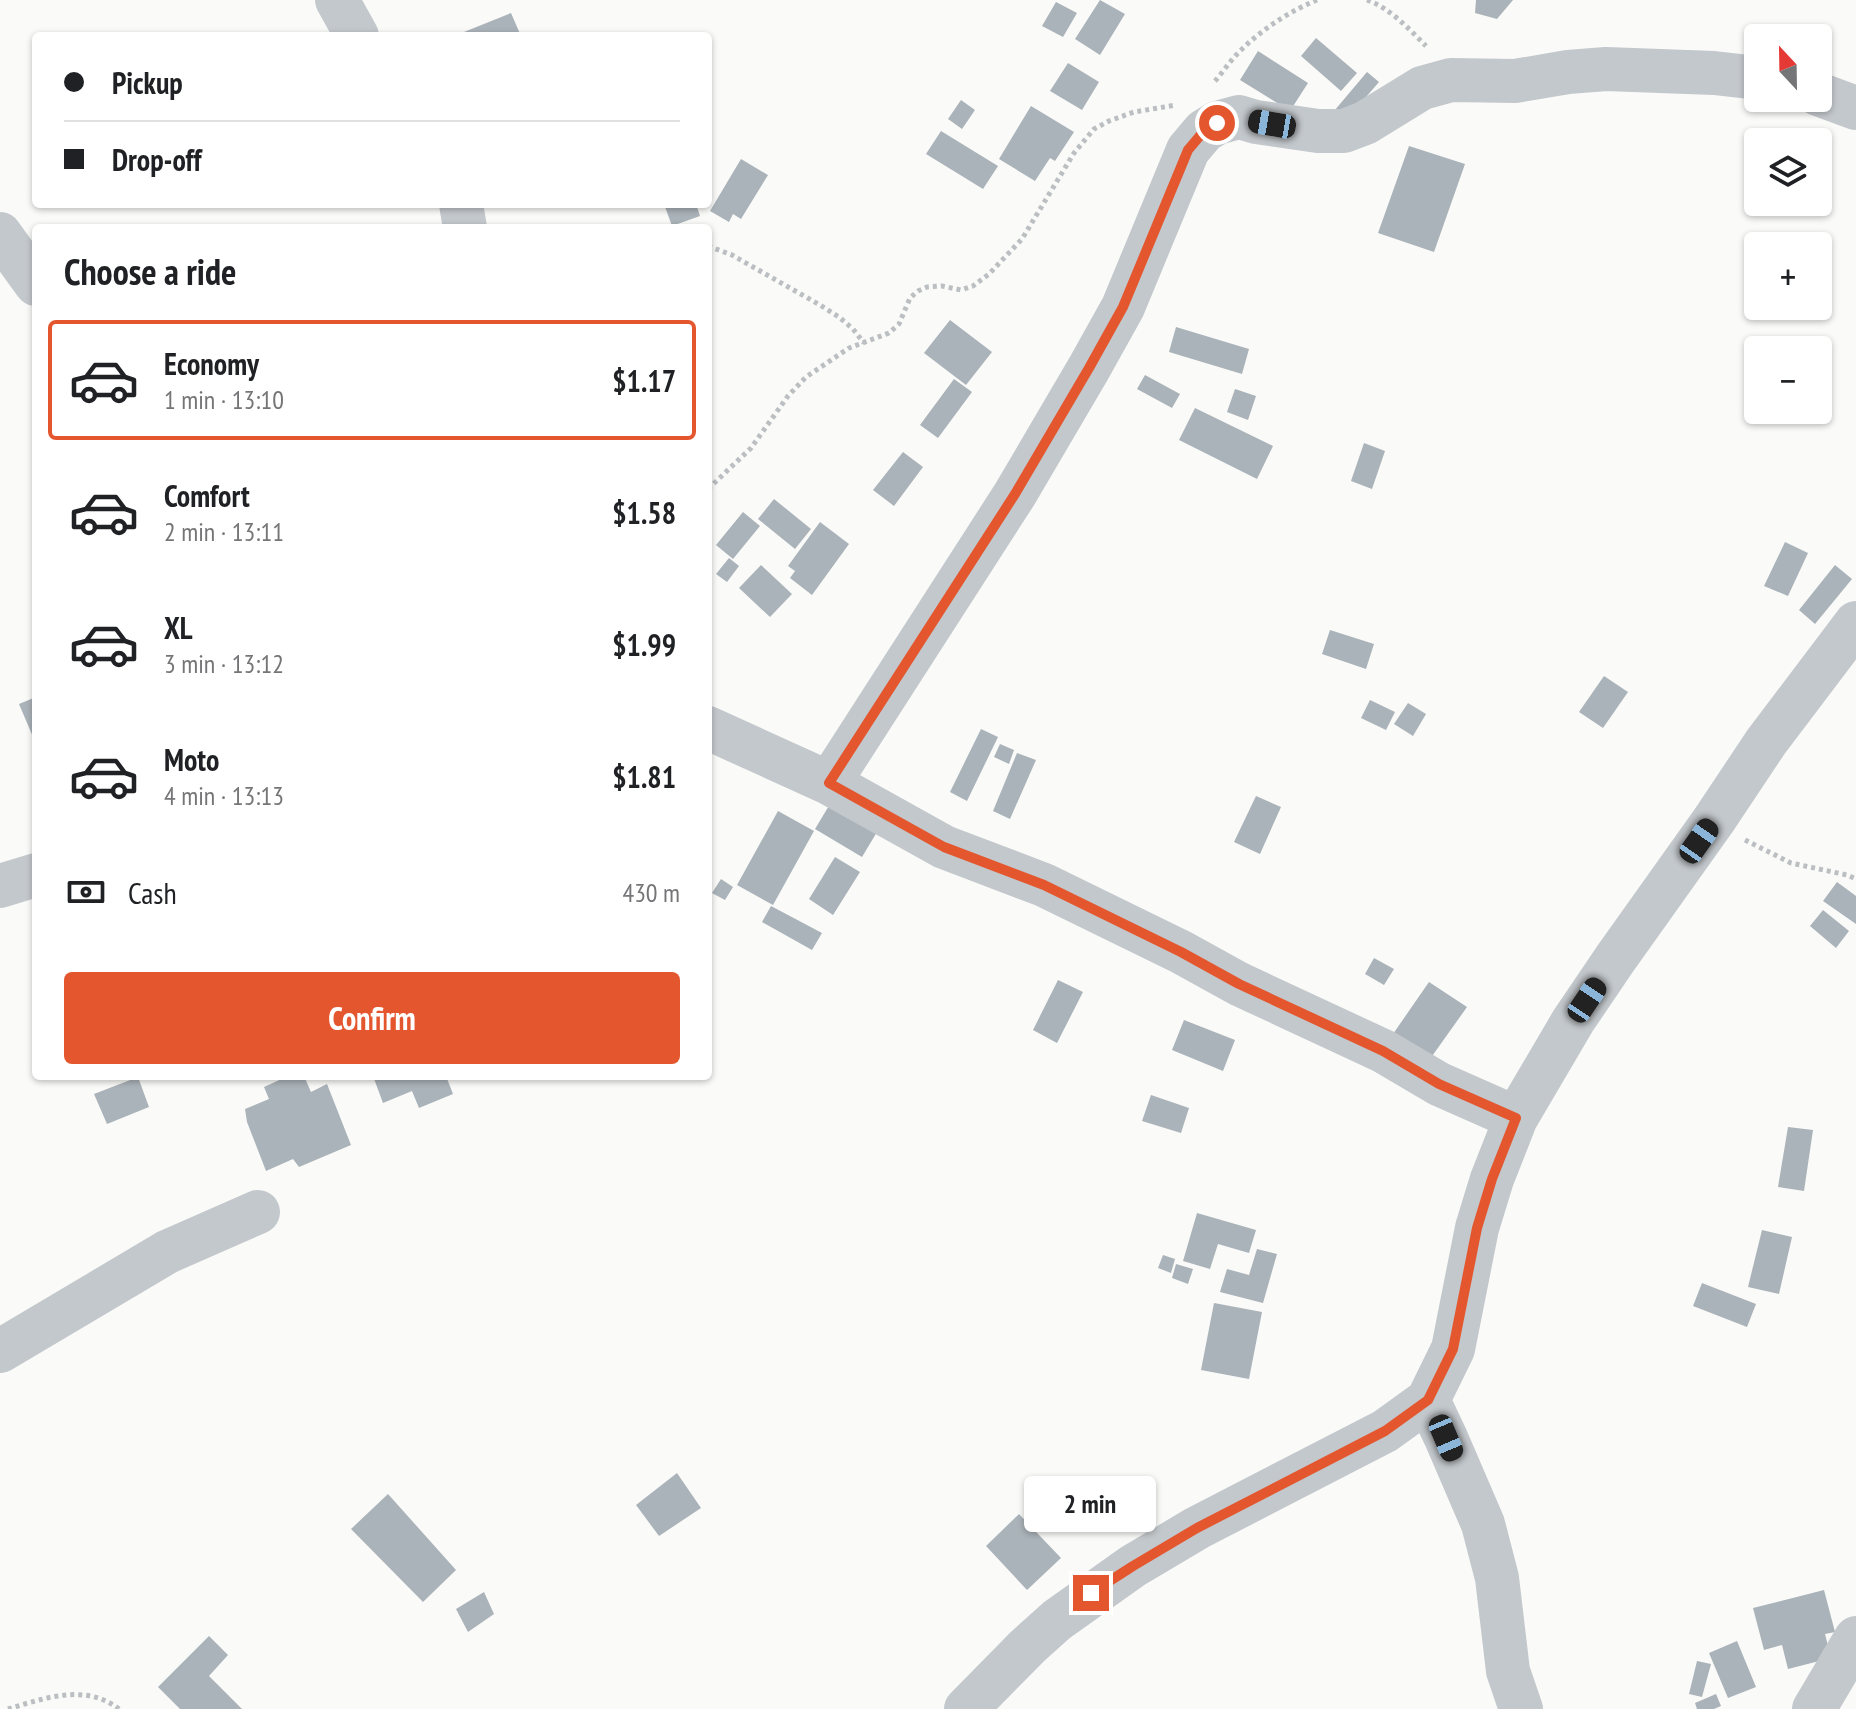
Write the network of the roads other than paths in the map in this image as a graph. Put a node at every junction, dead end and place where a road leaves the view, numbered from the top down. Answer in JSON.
{"nodes":[{"id":1,"x":337,"y":0,"type":"edge"},
{"id":2,"x":355,"y":32,"type":"edge"},
{"id":3,"x":1744,"y":76,"type":"edge"},
{"id":4,"x":1832,"y":99,"type":"edge"},
{"id":5,"x":1856,"y":108,"type":"edge"},
{"id":6,"x":0,"y":234,"type":"edge"},
{"id":7,"x":32,"y":278,"type":"edge"},
{"id":8,"x":1856,"y":623,"type":"edge"},
{"id":9,"x":712,"y":730,"type":"edge"},
{"id":10,"x":829,"y":783,"type":"junction"},
{"id":11,"x":32,"y":876,"type":"edge"},
{"id":12,"x":0,"y":886,"type":"edge"},
{"id":13,"x":1516,"y":1118,"type":"junction"},
{"id":14,"x":258,"y":1212,"type":"dead end"},
{"id":15,"x":0,"y":1351,"type":"edge"},
{"id":16,"x":1428,"y":1400,"type":"junction"},
{"id":17,"x":1856,"y":1638,"type":"edge"},
{"id":18,"x":966,"y":1709,"type":"edge"},
{"id":19,"x":1521,"y":1709,"type":"edge"},
{"id":20,"x":1814,"y":1709,"type":"edge"}],
"edges":[{"from":1,"to":2,"type":"street"},
{"from":3,"to":10,"type":"street"},
{"from":4,"to":5,"type":"street"},
{"from":6,"to":7,"type":"street"},
{"from":8,"to":13,"type":"street"},
{"from":9,"to":10,"type":"street"},
{"from":10,"to":13,"type":"street"},
{"from":11,"to":12,"type":"street"},
{"from":13,"to":16,"type":"street"},
{"from":14,"to":15,"type":"street"},
{"from":16,"to":18,"type":"street"},
{"from":16,"to":19,"type":"street"},
{"from":17,"to":20,"type":"street"}]}
